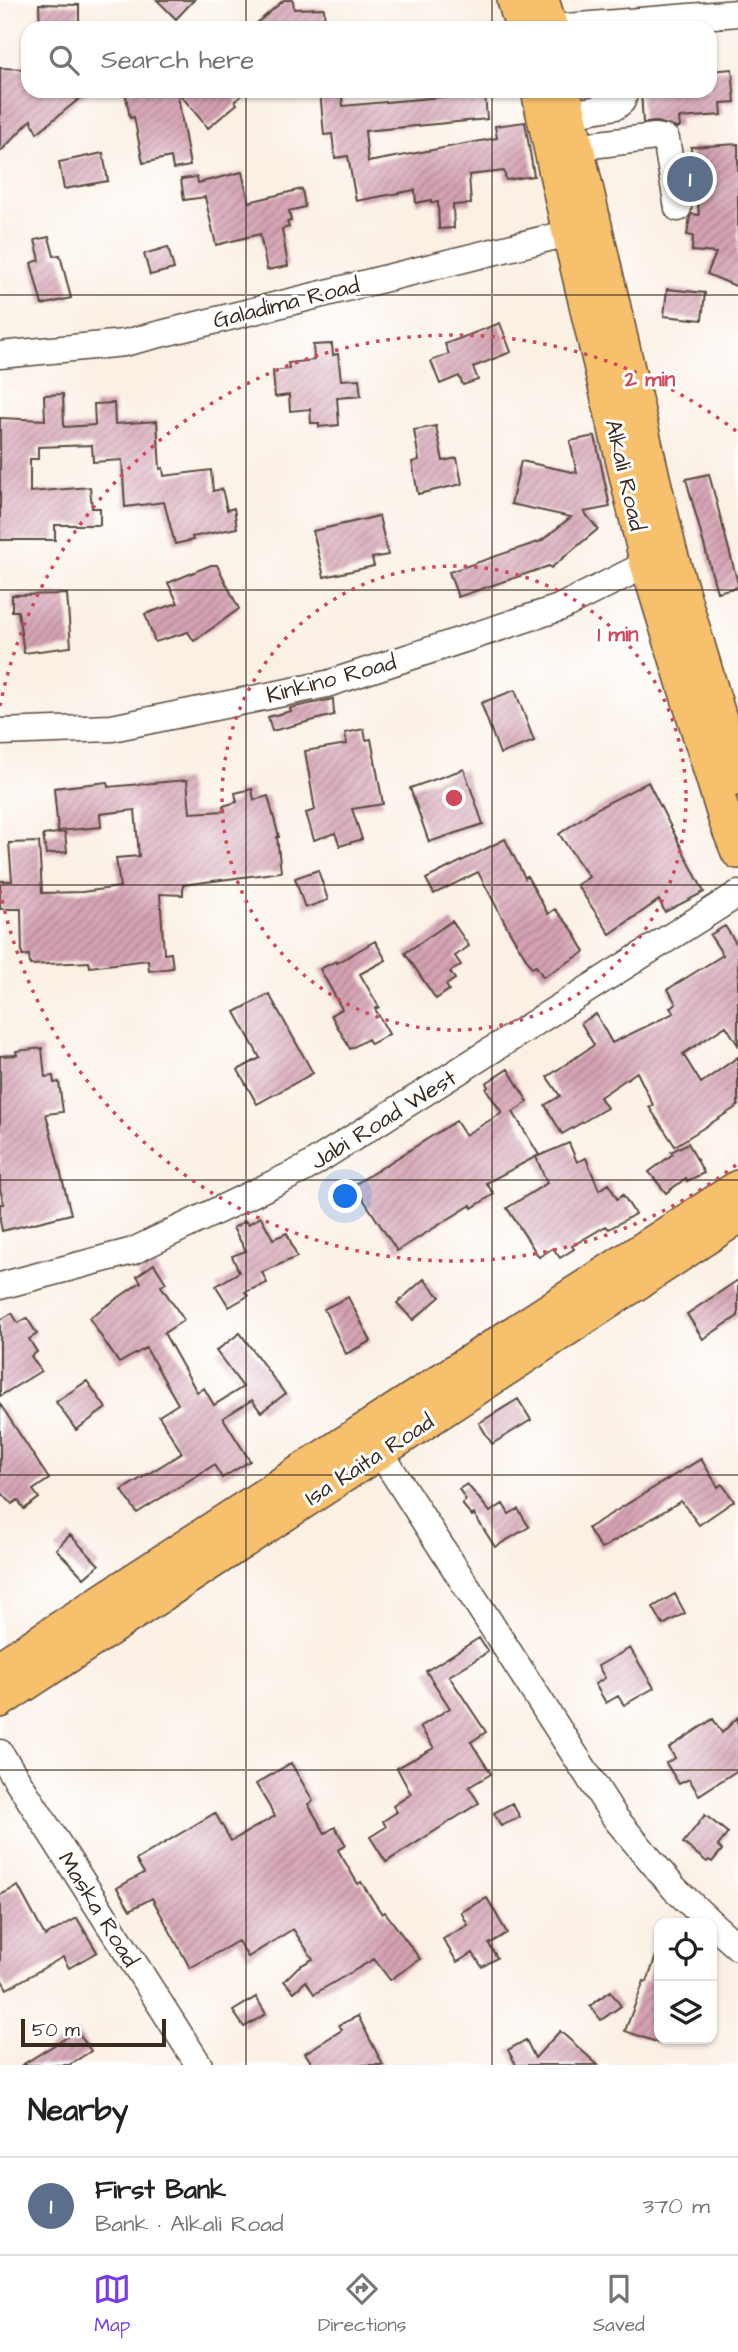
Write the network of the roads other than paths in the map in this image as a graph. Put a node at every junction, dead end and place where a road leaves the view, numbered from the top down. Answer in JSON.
{"nodes":[{"id":1,"x":514,"y":0,"type":"edge"},
{"id":2,"x":542,"y":0,"type":"edge"},
{"id":3,"x":738,"y":13,"type":"edge"},
{"id":4,"x":520,"y":21,"type":"edge"},
{"id":5,"x":550,"y":21,"type":"edge"},
{"id":6,"x":639,"y":21,"type":"edge"},
{"id":7,"x":540,"y":98,"type":"edge"},
{"id":8,"x":623,"y":98,"type":"edge"},
{"id":9,"x":566,"y":103,"type":"edge"},
{"id":10,"x":576,"y":147,"type":"junction"},
{"id":11,"x":678,"y":208,"type":"dead end"},
{"id":12,"x":569,"y":233,"type":"junction"},
{"id":13,"x":0,"y":355,"type":"edge"},
{"id":14,"x":647,"y":565,"type":"junction"},
{"id":15,"x":0,"y":732,"type":"edge"},
{"id":16,"x":737,"y":773,"type":"edge"},
{"id":17,"x":738,"y":852,"type":"edge"},
{"id":18,"x":738,"y":894,"type":"edge"},
{"id":19,"x":738,"y":1187,"type":"edge"},
{"id":20,"x":738,"y":1217,"type":"edge"},
{"id":21,"x":0,"y":1286,"type":"edge"},
{"id":22,"x":579,"y":1306,"type":"junction"},
{"id":23,"x":380,"y":1452,"type":"junction"},
{"id":24,"x":0,"y":1667,"type":"edge"},
{"id":25,"x":0,"y":1701,"type":"edge"},
{"id":26,"x":0,"y":1753,"type":"edge"},
{"id":27,"x":707,"y":1918,"type":"edge"},
{"id":28,"x":717,"y":1928,"type":"edge"},
{"id":29,"x":738,"y":1947,"type":"edge"},
{"id":30,"x":199,"y":2065,"type":"edge"}],
"edges":[{"from":1,"to":4,"type":"main road"},
{"from":2,"to":5,"type":"main road"},
{"from":3,"to":6,"type":"street"},
{"from":7,"to":12,"type":"main road","name":"Alkali Road"},
{"from":8,"to":9,"type":"street"},
{"from":9,"to":10,"type":"main road","name":"Alkali Road"},
{"from":10,"to":11,"type":"street"},
{"from":10,"to":16,"type":"main road","name":"Alkali Road"},
{"from":12,"to":13,"type":"street","name":"Galadima Road"},
{"from":12,"to":14,"type":"main road","name":"Alkali Road"},
{"from":14,"to":15,"type":"street","name":"Kinkino Road"},
{"from":14,"to":17,"type":"main road","name":"Alkali Road"},
{"from":18,"to":21,"type":"street","name":"Jabi Road West"},
{"from":19,"to":22,"type":"main road","name":"Isa Kaita Road"},
{"from":20,"to":22,"type":"main road","name":"Isa Kaita Road"},
{"from":22,"to":23,"type":"main road","name":"Isa Kaita Road"},
{"from":22,"to":24,"type":"main road","name":"Isa Kaita Road"},
{"from":23,"to":25,"type":"main road","name":"Isa Kaita Road"},
{"from":23,"to":27,"type":"street"},
{"from":26,"to":30,"type":"street","name":"Maska Road"},
{"from":28,"to":29,"type":"street"}]}
